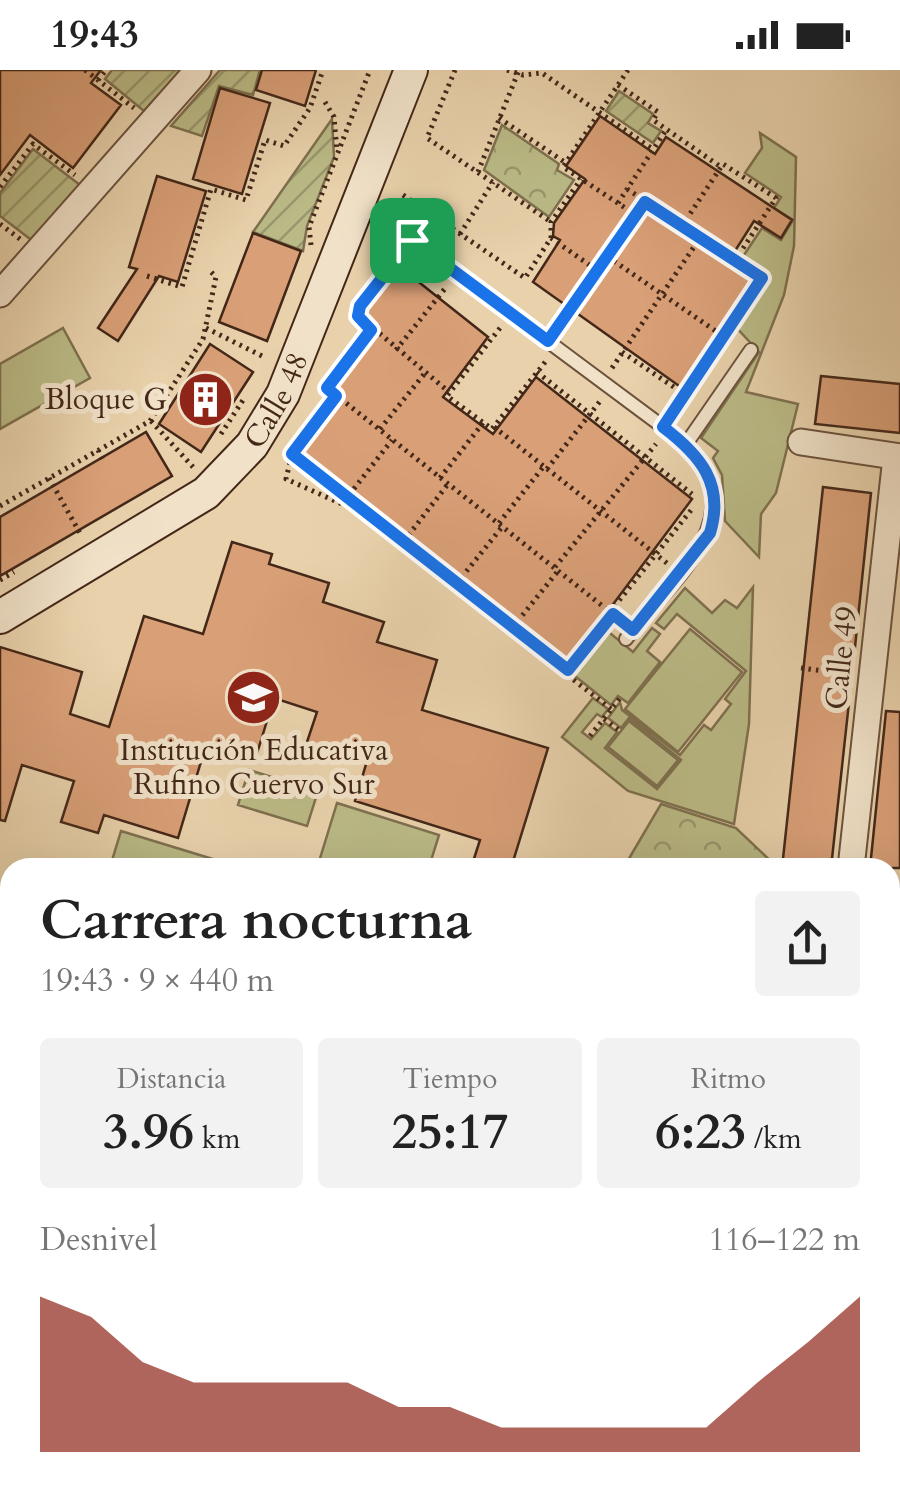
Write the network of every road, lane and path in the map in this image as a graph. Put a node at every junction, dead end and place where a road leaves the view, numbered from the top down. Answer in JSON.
{"nodes":[{"id":1,"x":85,"y":70,"type":"edge"},
{"id":2,"x":106,"y":70,"type":"edge"},
{"id":3,"x":198,"y":70,"type":"edge"},
{"id":4,"x":323,"y":70,"type":"edge"},
{"id":5,"x":370,"y":70,"type":"edge"},
{"id":6,"x":412,"y":70,"type":"edge"},
{"id":7,"x":455,"y":70,"type":"edge"},
{"id":8,"x":506,"y":70,"type":"edge"},
{"id":9,"x":628,"y":70,"type":"edge"},
{"id":10,"x":518,"y":72,"type":"edge"},
{"id":11,"x":98,"y":80,"type":"junction"},
{"id":12,"x":618,"y":86,"type":"junction"},
{"id":13,"x":325,"y":102,"type":"dead end"},
{"id":14,"x":131,"y":106,"type":"junction"},
{"id":15,"x":600,"y":113,"type":"junction"},
{"id":16,"x":499,"y":118,"type":"junction"},
{"id":17,"x":120,"y":120,"type":"dead end"},
{"id":18,"x":152,"y":122,"type":"junction"},
{"id":19,"x":666,"y":130,"type":"junction"},
{"id":20,"x":654,"y":150,"type":"junction"},
{"id":21,"x":338,"y":154,"type":"junction"},
{"id":22,"x":86,"y":162,"type":"dead end"},
{"id":23,"x":566,"y":163,"type":"junction"},
{"id":24,"x":721,"y":167,"type":"junction"},
{"id":25,"x":478,"y":172,"type":"junction"},
{"id":26,"x":581,"y":179,"type":"junction"},
{"id":27,"x":494,"y":182,"type":"junction"},
{"id":28,"x":0,"y":187,"type":"edge"},
{"id":29,"x":628,"y":189,"type":"junction"},
{"id":30,"x":403,"y":195,"type":"dead end"},
{"id":31,"x":360,"y":202,"type":"junction"},
{"id":32,"x":645,"y":202,"type":"junction"},
{"id":33,"x":618,"y":203,"type":"junction"},
{"id":34,"x":636,"y":215,"type":"junction"},
{"id":35,"x":550,"y":222,"type":"junction"},
{"id":36,"x":682,"y":226,"type":"junction"},
{"id":37,"x":460,"y":234,"type":"junction"},
{"id":38,"x":551,"y":238,"type":"junction"},
{"id":39,"x":700,"y":238,"type":"junction"},
{"id":40,"x":412,"y":240,"type":"junction"},
{"id":41,"x":608,"y":256,"type":"junction"},
{"id":42,"x":736,"y":259,"type":"junction"},
{"id":43,"x":305,"y":261,"type":"dead end"},
{"id":44,"x":208,"y":269,"type":"dead end"},
{"id":45,"x":598,"y":271,"type":"junction"},
{"id":46,"x":458,"y":273,"type":"junction"},
{"id":47,"x":147,"y":276,"type":"dead end"},
{"id":48,"x":0,"y":294,"type":"edge"},
{"id":49,"x":662,"y":294,"type":"junction"},
{"id":50,"x":512,"y":313,"type":"junction"},
{"id":51,"x":205,"y":328,"type":"junction"},
{"id":52,"x":371,"y":330,"type":"junction"},
{"id":53,"x":723,"y":336,"type":"junction"},
{"id":54,"x":273,"y":342,"type":"dead end"},
{"id":55,"x":552,"y":344,"type":"junction"},
{"id":56,"x":396,"y":350,"type":"junction"},
{"id":57,"x":751,"y":350,"type":"dead end"},
{"id":58,"x":622,"y":352,"type":"junction"},
{"id":59,"x":266,"y":358,"type":"junction"},
{"id":60,"x":262,"y":368,"type":"dead end"},
{"id":61,"x":538,"y":372,"type":"junction"},
{"id":62,"x":425,"y":373,"type":"junction"},
{"id":63,"x":607,"y":384,"type":"junction"},
{"id":64,"x":450,"y":392,"type":"junction"},
{"id":65,"x":247,"y":394,"type":"dead end"},
{"id":66,"x":684,"y":394,"type":"junction"},
{"id":67,"x":336,"y":396,"type":"junction"},
{"id":68,"x":590,"y":413,"type":"junction"},
{"id":69,"x":150,"y":420,"type":"junction"},
{"id":70,"x":483,"y":423,"type":"junction"},
{"id":71,"x":494,"y":427,"type":"junction"},
{"id":72,"x":665,"y":429,"type":"junction"},
{"id":73,"x":380,"y":430,"type":"junction"},
{"id":74,"x":392,"y":440,"type":"junction"},
{"id":75,"x":216,"y":441,"type":"dead end"},
{"id":76,"x":801,"y":442,"type":"dead end"},
{"id":77,"x":686,"y":444,"type":"junction"},
{"id":78,"x":98,"y":450,"type":"junction"},
{"id":79,"x":292,"y":454,"type":"junction"},
{"id":80,"x":206,"y":457,"type":"dead end"},
{"id":81,"x":646,"y":457,"type":"junction"},
{"id":82,"x":898,"y":457,"type":"edge"},
{"id":83,"x":103,"y":460,"type":"dead end"},
{"id":84,"x":193,"y":467,"type":"junction"},
{"id":85,"x":546,"y":468,"type":"junction"},
{"id":86,"x":183,"y":474,"type":"dead end"},
{"id":87,"x":49,"y":478,"type":"junction"},
{"id":88,"x":440,"y":478,"type":"junction"},
{"id":89,"x":448,"y":484,"type":"junction"},
{"id":90,"x":347,"y":497,"type":"junction"},
{"id":91,"x":0,"y":506,"type":"edge"},
{"id":92,"x":601,"y":511,"type":"junction"},
{"id":93,"x":96,"y":526,"type":"dead end"},
{"id":94,"x":500,"y":526,"type":"junction"},
{"id":95,"x":82,"y":534,"type":"junction"},
{"id":96,"x":404,"y":541,"type":"junction"},
{"id":97,"x":65,"y":544,"type":"dead end"},
{"id":98,"x":656,"y":554,"type":"junction"},
{"id":99,"x":556,"y":569,"type":"junction"},
{"id":100,"x":16,"y":571,"type":"dead end"},
{"id":101,"x":678,"y":572,"type":"junction"},
{"id":102,"x":0,"y":580,"type":"edge"},
{"id":103,"x":457,"y":583,"type":"junction"},
{"id":104,"x":612,"y":613,"type":"junction"},
{"id":105,"x":0,"y":617,"type":"edge"},
{"id":106,"x":513,"y":627,"type":"junction"},
{"id":107,"x":629,"y":634,"type":"joint"},
{"id":108,"x":568,"y":670,"type":"junction"},
{"id":109,"x":620,"y":698,"type":"dead end"},
{"id":110,"x":612,"y":709,"type":"junction"},
{"id":111,"x":604,"y":719,"type":"junction"},
{"id":112,"x":620,"y":731,"type":"dead end"},
{"id":113,"x":590,"y":736,"type":"dead end"},
{"id":114,"x":852,"y":858,"type":"edge"}],
"edges":[{"from":1,"to":11,"type":"path"},
{"from":2,"to":11,"type":"path"},
{"from":3,"to":18,"type":"street"},
{"from":4,"to":47,"type":"path"},
{"from":5,"to":21,"type":"path"},
{"from":6,"to":31,"type":"street","name":"Calle 48"},
{"from":7,"to":25,"type":"path"},
{"from":8,"to":10,"type":"path"},
{"from":9,"to":12,"type":"path"},
{"from":10,"to":15,"type":"path"},
{"from":10,"to":16,"type":"path"},
{"from":11,"to":14,"type":"path"},
{"from":12,"to":15,"type":"path"},
{"from":12,"to":19,"type":"path"},
{"from":13,"to":21,"type":"path"},
{"from":14,"to":17,"type":"path"},
{"from":14,"to":18,"type":"path"},
{"from":15,"to":20,"type":"path"},
{"from":15,"to":23,"type":"path"},
{"from":16,"to":23,"type":"path"},
{"from":16,"to":25,"type":"path"},
{"from":18,"to":48,"type":"street"},
{"from":19,"to":20,"type":"path"},
{"from":19,"to":24,"type":"path"},
{"from":20,"to":29,"type":"path"},
{"from":21,"to":43,"type":"path"},
{"from":22,"to":28,"type":"path"},
{"from":23,"to":26,"type":"path"},
{"from":24,"to":36,"type":"path"},
{"from":24,"to":42,"type":"path"},
{"from":25,"to":27,"type":"path"},
{"from":26,"to":33,"type":"path"},
{"from":26,"to":35,"type":"path"},
{"from":27,"to":35,"type":"path"},
{"from":27,"to":37,"type":"path"},
{"from":29,"to":32,"type":"path"},
{"from":29,"to":33,"type":"path"},
{"from":30,"to":37,"type":"path"},
{"from":31,"to":40,"type":"lane"},
{"from":31,"to":105,"type":"street","name":"Calle 48"},
{"from":32,"to":34,"type":"path"},
{"from":32,"to":36,"type":"path"},
{"from":33,"to":34,"type":"path"},
{"from":34,"to":41,"type":"path"},
{"from":35,"to":38,"type":"path"},
{"from":36,"to":39,"type":"path"},
{"from":37,"to":38,"type":"path"},
{"from":38,"to":45,"type":"path"},
{"from":39,"to":42,"type":"path"},
{"from":39,"to":49,"type":"path"},
{"from":40,"to":46,"type":"lane"},
{"from":40,"to":52,"type":"path"},
{"from":41,"to":45,"type":"path"},
{"from":41,"to":49,"type":"path"},
{"from":42,"to":53,"type":"path"},
{"from":44,"to":51,"type":"path"},
{"from":45,"to":55,"type":"path"},
{"from":46,"to":50,"type":"lane"},
{"from":46,"to":56,"type":"path"},
{"from":49,"to":53,"type":"path"},
{"from":49,"to":58,"type":"path"},
{"from":50,"to":55,"type":"lane"},
{"from":50,"to":64,"type":"path"},
{"from":51,"to":59,"type":"path"},
{"from":51,"to":69,"type":"path"},
{"from":52,"to":56,"type":"path"},
{"from":52,"to":67,"type":"path"},
{"from":53,"to":66,"type":"path"},
{"from":54,"to":59,"type":"path"},
{"from":55,"to":61,"type":"path"},
{"from":55,"to":63,"type":"lane"},
{"from":56,"to":62,"type":"path"},
{"from":57,"to":77,"type":"lane"},
{"from":58,"to":63,"type":"path"},
{"from":58,"to":66,"type":"path"},
{"from":59,"to":60,"type":"path"},
{"from":61,"to":68,"type":"path"},
{"from":61,"to":71,"type":"path"},
{"from":62,"to":64,"type":"path"},
{"from":62,"to":73,"type":"path"},
{"from":63,"to":68,"type":"path"},
{"from":63,"to":72,"type":"lane"},
{"from":64,"to":70,"type":"path"},
{"from":65,"to":75,"type":"path"},
{"from":66,"to":72,"type":"path"},
{"from":67,"to":73,"type":"path"},
{"from":67,"to":79,"type":"path"},
{"from":68,"to":81,"type":"path"},
{"from":68,"to":85,"type":"path"},
{"from":69,"to":78,"type":"path"},
{"from":69,"to":84,"type":"path"},
{"from":70,"to":71,"type":"path"},
{"from":70,"to":88,"type":"path"},
{"from":71,"to":85,"type":"path"},
{"from":72,"to":77,"type":"lane"},
{"from":72,"to":81,"type":"path"},
{"from":73,"to":74,"type":"path"},
{"from":74,"to":88,"type":"path"},
{"from":74,"to":90,"type":"path"},
{"from":76,"to":82,"type":"street"},
{"from":77,"to":101,"type":"lane"},
{"from":78,"to":83,"type":"path"},
{"from":78,"to":87,"type":"path"},
{"from":79,"to":90,"type":"path"},
{"from":79,"to":90,"type":"path"},
{"from":80,"to":84,"type":"path"},
{"from":81,"to":92,"type":"path"},
{"from":81,"to":98,"type":"path"},
{"from":82,"to":114,"type":"street","name":"Calle 49"},
{"from":84,"to":86,"type":"path"},
{"from":85,"to":92,"type":"path"},
{"from":85,"to":94,"type":"path"},
{"from":87,"to":91,"type":"path"},
{"from":87,"to":95,"type":"path"},
{"from":88,"to":89,"type":"path"},
{"from":89,"to":94,"type":"path"},
{"from":89,"to":96,"type":"path"},
{"from":90,"to":96,"type":"path"},
{"from":92,"to":98,"type":"path"},
{"from":92,"to":99,"type":"path"},
{"from":93,"to":95,"type":"path"},
{"from":94,"to":99,"type":"path"},
{"from":94,"to":103,"type":"path"},
{"from":95,"to":97,"type":"path"},
{"from":96,"to":103,"type":"path"},
{"from":98,"to":101,"type":"path"},
{"from":98,"to":104,"type":"path"},
{"from":99,"to":104,"type":"path"},
{"from":99,"to":106,"type":"path"},
{"from":100,"to":102,"type":"path"},
{"from":101,"to":107,"type":"lane"},
{"from":103,"to":106,"type":"path"},
{"from":104,"to":107,"type":"path"},
{"from":104,"to":108,"type":"path"},
{"from":106,"to":108,"type":"path"},
{"from":108,"to":110,"type":"path"},
{"from":109,"to":110,"type":"path"},
{"from":110,"to":111,"type":"path"},
{"from":111,"to":112,"type":"path"},
{"from":111,"to":113,"type":"path"}]}
